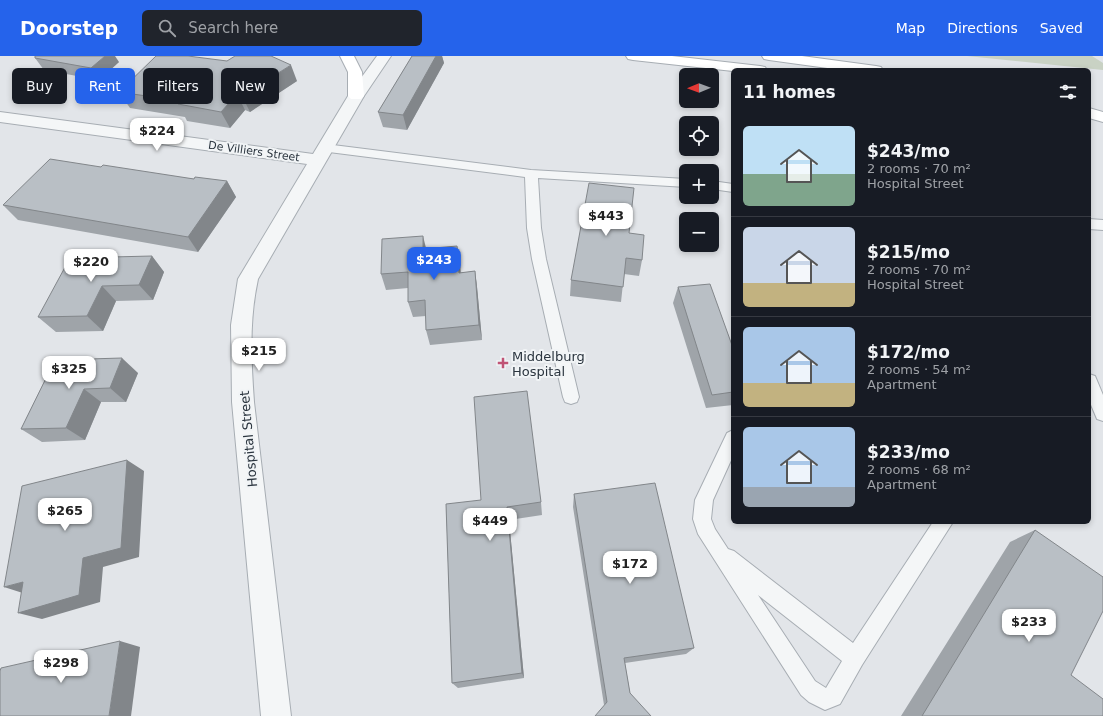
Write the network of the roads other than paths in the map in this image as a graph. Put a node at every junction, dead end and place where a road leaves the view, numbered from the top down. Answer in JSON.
{"nodes":[{"id":1,"x":347,"y":56,"type":"edge"},
{"id":2,"x":384,"y":56,"type":"edge"},
{"id":3,"x":632,"y":56,"type":"edge"},
{"id":4,"x":769,"y":56,"type":"edge"},
{"id":5,"x":742,"y":68,"type":"edge"},
{"id":6,"x":861,"y":68,"type":"edge"},
{"id":7,"x":356,"y":96,"type":"junction"},
{"id":8,"x":1091,"y":114,"type":"edge"},
{"id":9,"x":0,"y":117,"type":"edge"},
{"id":10,"x":1103,"y":117,"type":"edge"},
{"id":11,"x":321,"y":154,"type":"junction"},
{"id":12,"x":531,"y":174,"type":"junction"},
{"id":13,"x":679,"y":183,"type":"edge"},
{"id":14,"x":719,"y":187,"type":"edge"},
{"id":15,"x":731,"y":188,"type":"edge"},
{"id":16,"x":1091,"y":224,"type":"edge"},
{"id":17,"x":1103,"y":225,"type":"edge"},
{"id":18,"x":1091,"y":386,"type":"edge"},
{"id":19,"x":571,"y":397,"type":"dead end"},
{"id":20,"x":1103,"y":414,"type":"edge"},
{"id":21,"x":731,"y":442,"type":"edge"},
{"id":22,"x":943,"y":524,"type":"edge"},
{"id":23,"x":717,"y":550,"type":"junction"},
{"id":24,"x":855,"y":658,"type":"junction"},
{"id":25,"x":276,"y":716,"type":"edge"}],
"edges":[{"from":1,"to":7,"type":"main road"},
{"from":2,"to":7,"type":"street","name":"Hospital Street"},
{"from":3,"to":5,"type":"main road"},
{"from":4,"to":6,"type":"main road"},
{"from":7,"to":11,"type":"street","name":"Hospital Street"},
{"from":8,"to":10,"type":"main road"},
{"from":9,"to":11,"type":"street","name":"De Villiers Street"},
{"from":11,"to":12,"type":"lane"},
{"from":11,"to":25,"type":"street","name":"Hospital Street"},
{"from":12,"to":13,"type":"lane"},
{"from":12,"to":19,"type":"lane"},
{"from":14,"to":15,"type":"lane"},
{"from":16,"to":17,"type":"lane"},
{"from":18,"to":20,"type":"lane"},
{"from":21,"to":23,"type":"lane"},
{"from":22,"to":24,"type":"lane"},
{"from":23,"to":24,"type":"lane"},
{"from":23,"to":24,"type":"lane"}]}
